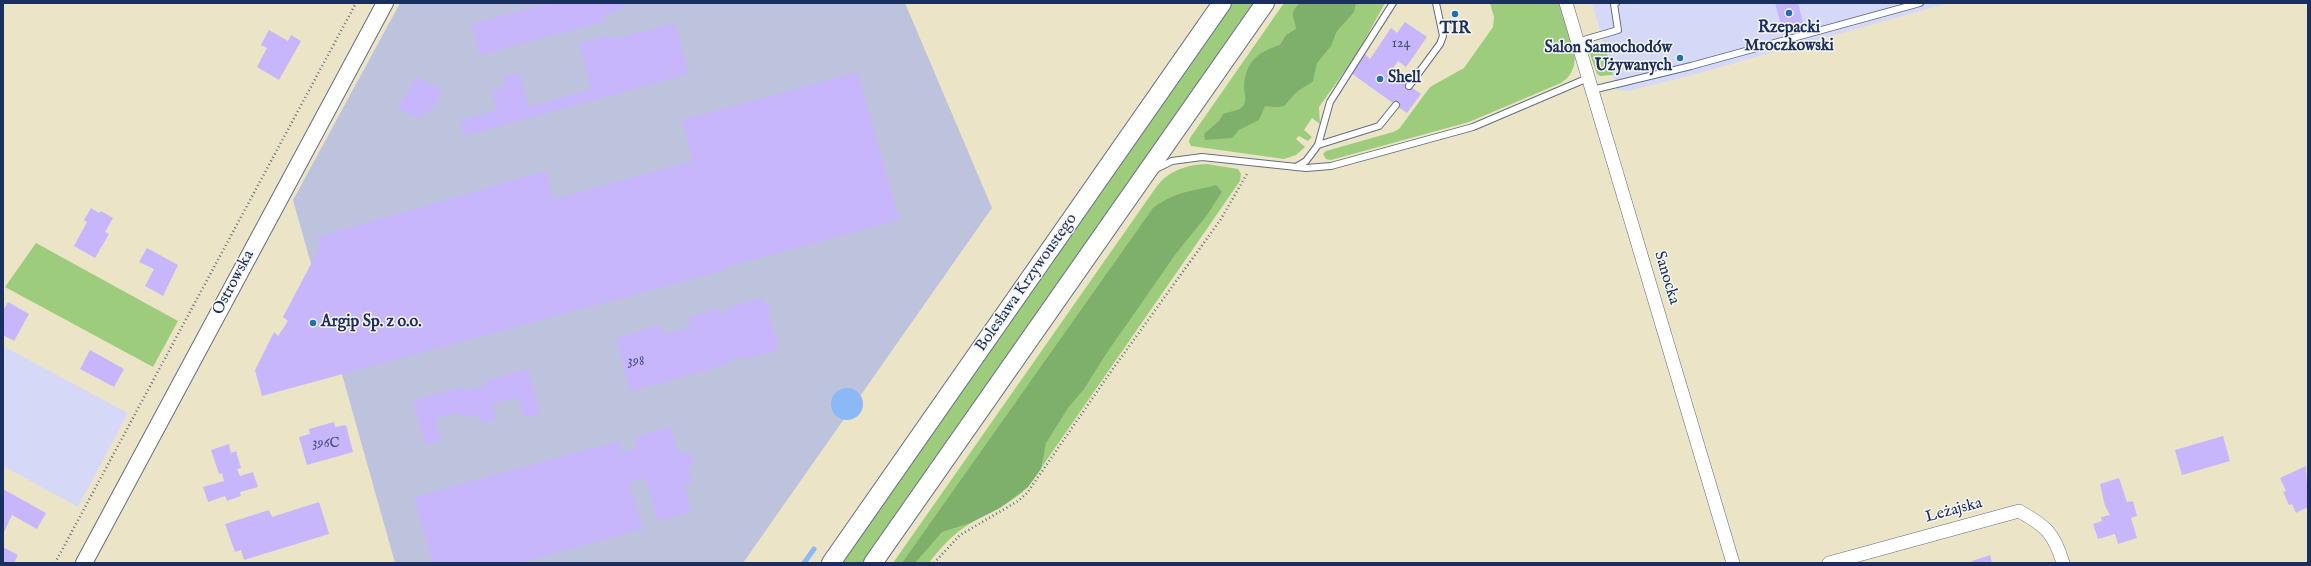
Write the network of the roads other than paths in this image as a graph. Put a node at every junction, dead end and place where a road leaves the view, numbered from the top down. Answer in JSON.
{"nodes":[{"id":1,"x":385,"y":3,"type":"edge"},
{"id":2,"x":1222,"y":3,"type":"edge"},
{"id":3,"x":1264,"y":3,"type":"edge"},
{"id":4,"x":1393,"y":3,"type":"edge"},
{"id":5,"x":1436,"y":3,"type":"edge"},
{"id":6,"x":1566,"y":3,"type":"edge"},
{"id":7,"x":1616,"y":3,"type":"edge"},
{"id":8,"x":1920,"y":3,"type":"edge"},
{"id":9,"x":1902,"y":5,"type":"edge"},
{"id":10,"x":1577,"y":42,"type":"junction"},
{"id":11,"x":1590,"y":84,"type":"junction"},
{"id":12,"x":1410,"y":86,"type":"dead end"},
{"id":13,"x":1396,"y":105,"type":"dead end"},
{"id":14,"x":1318,"y":145,"type":"junction"},
{"id":15,"x":1296,"y":167,"type":"junction"},
{"id":16,"x":1142,"y":179,"type":"junction"},
{"id":17,"x":84,"y":563,"type":"edge"},
{"id":18,"x":831,"y":563,"type":"edge"},
{"id":19,"x":873,"y":563,"type":"edge"},
{"id":20,"x":1732,"y":563,"type":"edge"},
{"id":21,"x":1829,"y":563,"type":"edge"},
{"id":22,"x":2063,"y":563,"type":"edge"}],
"edges":[{"from":1,"to":17,"type":"street","name":"Ostrowska"},
{"from":2,"to":18,"type":"main road","name":"Bolesława Krzywoustego"},
{"from":3,"to":16,"type":"main road"},
{"from":4,"to":14,"type":"lane"},
{"from":5,"to":12,"type":"lane"},
{"from":6,"to":10,"type":"street","name":"Sanocka"},
{"from":7,"to":10,"type":"lane"},
{"from":8,"to":9,"type":"lane"},
{"from":9,"to":11,"type":"lane"},
{"from":10,"to":11,"type":"street","name":"Sanocka"},
{"from":11,"to":15,"type":"lane"},
{"from":11,"to":20,"type":"street","name":"Sanocka"},
{"from":13,"to":14,"type":"lane"},
{"from":14,"to":15,"type":"lane"},
{"from":15,"to":16,"type":"lane"},
{"from":16,"to":19,"type":"main road"},
{"from":21,"to":22,"type":"street","name":"Leżajska"}]}
